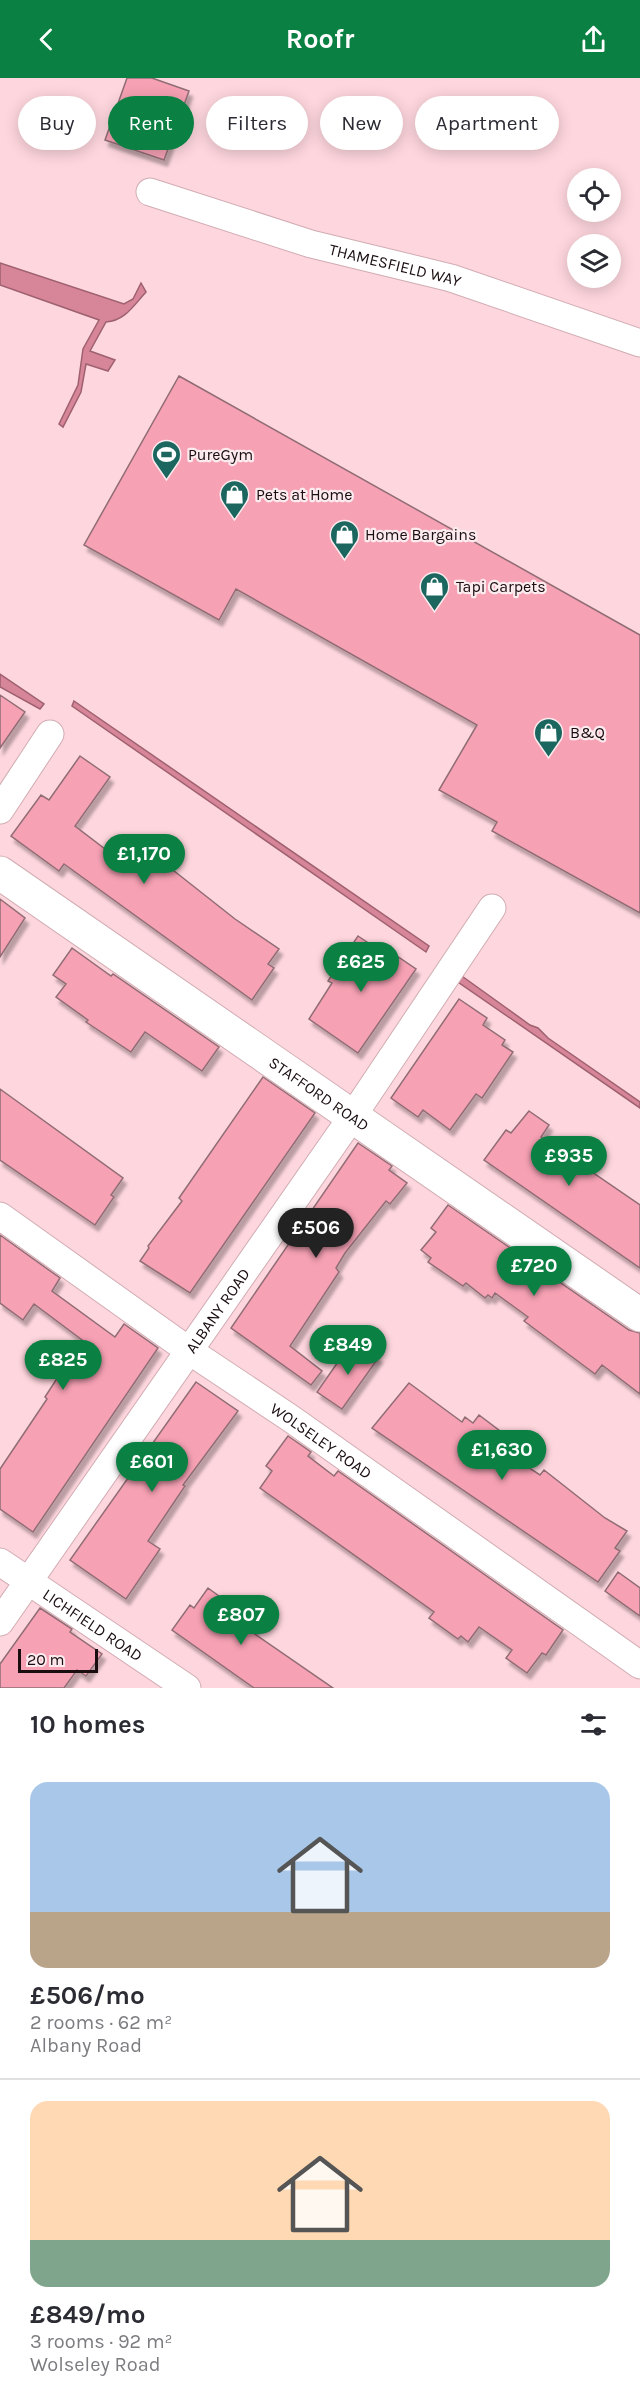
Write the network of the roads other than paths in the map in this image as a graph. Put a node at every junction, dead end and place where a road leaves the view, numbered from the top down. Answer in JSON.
{"nodes":[{"id":1,"x":150,"y":192,"type":"dead end"},
{"id":2,"x":640,"y":342,"type":"edge"},
{"id":3,"x":50,"y":734,"type":"dead end"},
{"id":4,"x":0,"y":810,"type":"edge"},
{"id":5,"x":0,"y":873,"type":"edge"},
{"id":6,"x":492,"y":908,"type":"dead end"},
{"id":7,"x":352,"y":1117,"type":"junction"},
{"id":8,"x":0,"y":1216,"type":"edge"},
{"id":9,"x":640,"y":1315,"type":"edge"},
{"id":10,"x":188,"y":1350,"type":"junction"},
{"id":11,"x":0,"y":1562,"type":"edge"},
{"id":12,"x":28,"y":1582,"type":"junction"},
{"id":13,"x":0,"y":1622,"type":"edge"},
{"id":14,"x":640,"y":1665,"type":"edge"},
{"id":15,"x":187,"y":1688,"type":"edge"}],
"edges":[{"from":1,"to":2,"type":"street","name":"THAMESFIELD WAY"},
{"from":3,"to":4,"type":"street"},
{"from":5,"to":7,"type":"street","name":"STAFFORD ROAD"},
{"from":6,"to":7,"type":"street","name":"ALBANY ROAD"},
{"from":7,"to":9,"type":"street","name":"STAFFORD ROAD"},
{"from":7,"to":10,"type":"street","name":"ALBANY ROAD"},
{"from":8,"to":10,"type":"street","name":"WOLSELEY ROAD"},
{"from":10,"to":12,"type":"street","name":"ALBANY ROAD"},
{"from":10,"to":14,"type":"street","name":"WOLSELEY ROAD"},
{"from":11,"to":12,"type":"street","name":"LICHFIELD ROAD"},
{"from":12,"to":13,"type":"street","name":"ALBANY ROAD"},
{"from":12,"to":15,"type":"street","name":"LICHFIELD ROAD"}]}
